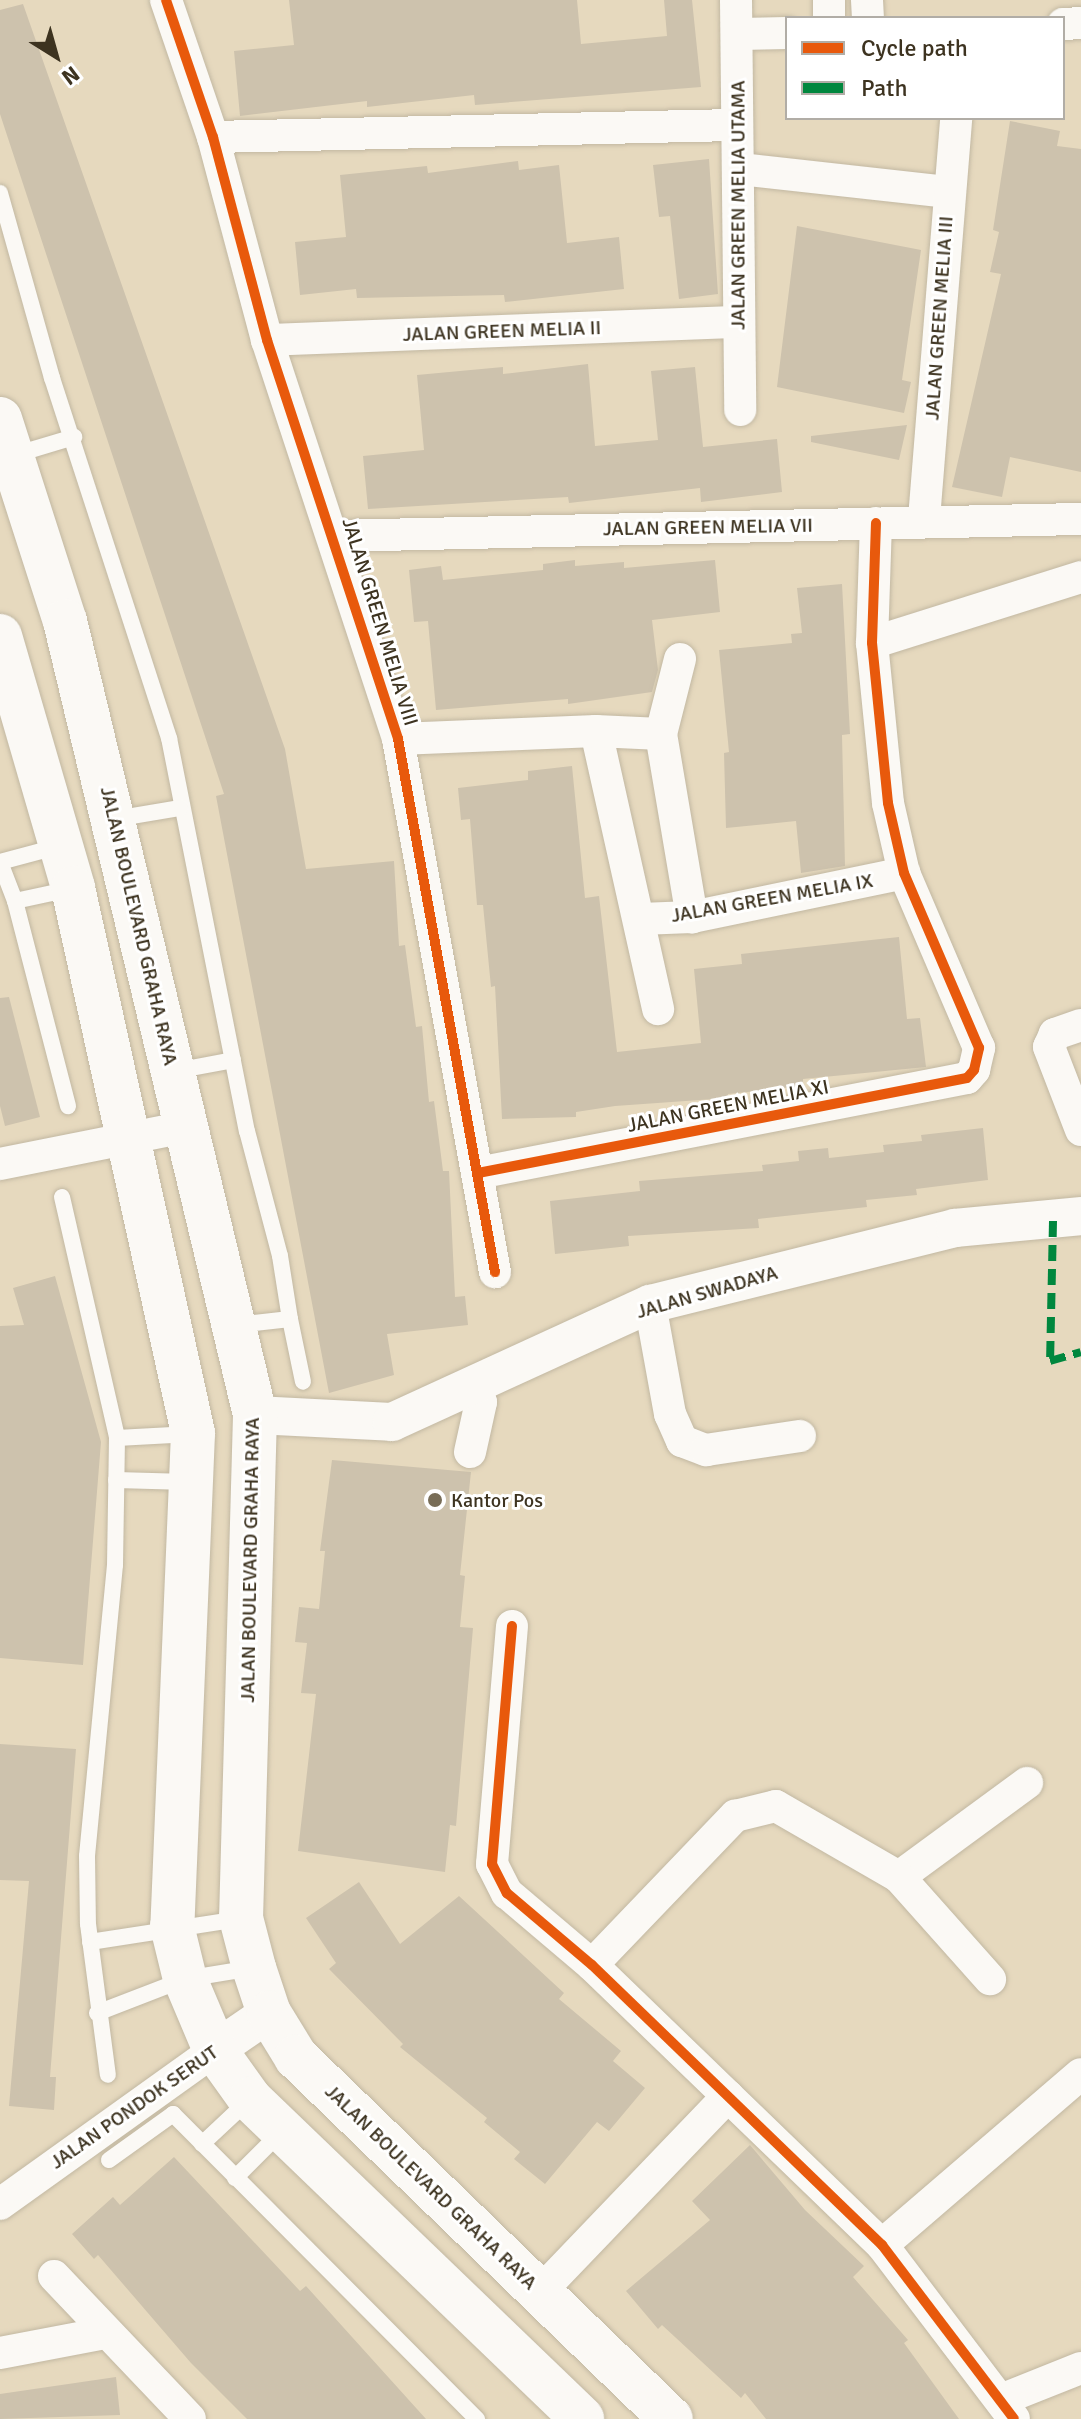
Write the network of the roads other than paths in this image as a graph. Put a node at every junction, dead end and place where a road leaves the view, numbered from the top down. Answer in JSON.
{"nodes":[{"id":1,"x":166,"y":0,"type":"edge"},
{"id":2,"x":736,"y":0,"type":"edge"},
{"id":3,"x":785,"y":33,"type":"edge"},
{"id":4,"x":740,"y":34,"type":"junction"},
{"id":5,"x":956,"y":120,"type":"edge"},
{"id":6,"x":735,"y":125,"type":"junction"},
{"id":7,"x":213,"y":137,"type":"junction"},
{"id":8,"x":740,"y":169,"type":"junction"},
{"id":9,"x":949,"y":192,"type":"junction"},
{"id":10,"x":0,"y":193,"type":"edge"},
{"id":11,"x":737,"y":322,"type":"junction"},
{"id":12,"x":267,"y":340,"type":"junction"},
{"id":13,"x":740,"y":410,"type":"dead end"},
{"id":14,"x":74,"y":437,"type":"junction"},
{"id":15,"x":6,"y":438,"type":"edge"},
{"id":16,"x":924,"y":519,"type":"junction"},
{"id":17,"x":1081,"y":519,"type":"edge"},
{"id":18,"x":876,"y":523,"type":"junction"},
{"id":19,"x":335,"y":536,"type":"junction"},
{"id":20,"x":1081,"y":577,"type":"edge"},
{"id":21,"x":0,"y":636,"type":"edge"},
{"id":22,"x":872,"y":643,"type":"junction"},
{"id":23,"x":680,"y":659,"type":"dead end"},
{"id":24,"x":596,"y":731,"type":"junction"},
{"id":25,"x":661,"y":734,"type":"junction"},
{"id":26,"x":398,"y":739,"type":"junction"},
{"id":27,"x":180,"y":808,"type":"junction"},
{"id":28,"x":113,"y":819,"type":"junction"},
{"id":29,"x":61,"y":846,"type":"junction"},
{"id":30,"x":0,"y":862,"type":"edge"},
{"id":31,"x":904,"y":873,"type":"junction"},
{"id":32,"x":73,"y":888,"type":"junction"},
{"id":33,"x":15,"y":901,"type":"junction"},
{"id":34,"x":692,"y":917,"type":"junction"},
{"id":35,"x":640,"y":919,"type":"junction"},
{"id":36,"x":658,"y":1009,"type":"dead end"},
{"id":37,"x":1081,"y":1025,"type":"edge"},
{"id":38,"x":233,"y":1060,"type":"junction"},
{"id":39,"x":174,"y":1071,"type":"junction"},
{"id":40,"x":68,"y":1106,"type":"dead end"},
{"id":41,"x":185,"y":1127,"type":"junction"},
{"id":42,"x":1081,"y":1130,"type":"edge"},
{"id":43,"x":124,"y":1139,"type":"junction"},
{"id":44,"x":0,"y":1164,"type":"edge"},
{"id":45,"x":478,"y":1173,"type":"junction"},
{"id":46,"x":62,"y":1197,"type":"dead end"},
{"id":47,"x":1081,"y":1216,"type":"edge"},
{"id":48,"x":495,"y":1272,"type":"dead end"},
{"id":49,"x":650,"y":1304,"type":"junction"},
{"id":50,"x":290,"y":1319,"type":"junction"},
{"id":51,"x":236,"y":1325,"type":"junction"},
{"id":52,"x":303,"y":1382,"type":"dead end"},
{"id":53,"x":473,"y":1384,"type":"junction"},
{"id":54,"x":255,"y":1415,"type":"junction"},
{"id":55,"x":193,"y":1433,"type":"junction"},
{"id":56,"x":800,"y":1436,"type":"dead end"},
{"id":57,"x":117,"y":1438,"type":"junction"},
{"id":58,"x":470,"y":1452,"type":"dead end"},
{"id":59,"x":116,"y":1480,"type":"junction"},
{"id":60,"x":194,"y":1482,"type":"junction"},
{"id":61,"x":512,"y":1626,"type":"dead end"},
{"id":62,"x":1027,"y":1783,"type":"dead end"},
{"id":63,"x":899,"y":1877,"type":"junction"},
{"id":64,"x":241,"y":1918,"type":"junction"},
{"id":65,"x":172,"y":1926,"type":"junction"},
{"id":66,"x":90,"y":1942,"type":"junction"},
{"id":67,"x":592,"y":1965,"type":"junction"},
{"id":68,"x":254,"y":1968,"type":"junction"},
{"id":69,"x":185,"y":1979,"type":"junction"},
{"id":70,"x":990,"y":1979,"type":"dead end"},
{"id":71,"x":97,"y":2013,"type":"junction"},
{"id":72,"x":269,"y":2013,"type":"junction"},
{"id":73,"x":215,"y":2050,"type":"junction"},
{"id":74,"x":108,"y":2075,"type":"dead end"},
{"id":75,"x":1076,"y":2082,"type":"edge"},
{"id":76,"x":728,"y":2096,"type":"junction"},
{"id":77,"x":250,"y":2099,"type":"junction"},
{"id":78,"x":283,"y":2129,"type":"junction"},
{"id":79,"x":202,"y":2144,"type":"junction"},
{"id":80,"x":109,"y":2160,"type":"dead end"},
{"id":81,"x":235,"y":2178,"type":"junction"},
{"id":82,"x":0,"y":2204,"type":"edge"},
{"id":83,"x":882,"y":2245,"type":"junction"},
{"id":84,"x":54,"y":2276,"type":"dead end"},
{"id":85,"x":541,"y":2291,"type":"junction"},
{"id":86,"x":105,"y":2333,"type":"junction"},
{"id":87,"x":0,"y":2353,"type":"edge"},
{"id":88,"x":1081,"y":2368,"type":"edge"},
{"id":89,"x":1009,"y":2409,"type":"edge"},
{"id":90,"x":190,"y":2419,"type":"edge"},
{"id":91,"x":477,"y":2419,"type":"edge"},
{"id":92,"x":582,"y":2419,"type":"edge"},
{"id":93,"x":671,"y":2419,"type":"edge"}],
"edges":[{"from":1,"to":7,"type":"street","name":"JALAN GREEN MELIA VIII"},
{"from":2,"to":4,"type":"street","name":"JALAN GREEN MELIA UTAMA"},
{"from":3,"to":4,"type":"street"},
{"from":4,"to":6,"type":"street","name":"JALAN GREEN MELIA UTAMA"},
{"from":5,"to":9,"type":"street","name":"JALAN GREEN MELIA III"},
{"from":6,"to":7,"type":"street"},
{"from":6,"to":8,"type":"street","name":"JALAN GREEN MELIA UTAMA"},
{"from":7,"to":12,"type":"street","name":"JALAN GREEN MELIA VIII"},
{"from":8,"to":9,"type":"street"},
{"from":8,"to":11,"type":"street","name":"JALAN GREEN MELIA UTAMA"},
{"from":9,"to":16,"type":"street","name":"JALAN GREEN MELIA III"},
{"from":10,"to":14,"type":"lane"},
{"from":11,"to":12,"type":"street","name":"JALAN GREEN MELIA II"},
{"from":11,"to":13,"type":"street","name":"JALAN GREEN MELIA UTAMA"},
{"from":12,"to":19,"type":"street","name":"JALAN GREEN MELIA VIII"},
{"from":14,"to":15,"type":"lane"},
{"from":14,"to":27,"type":"lane"},
{"from":15,"to":28,"type":"main road","name":"JALAN BOULEVARD GRAHA RAYA"},
{"from":16,"to":17,"type":"street","name":"JALAN GREEN MELIA VII"},
{"from":16,"to":18,"type":"street","name":"JALAN GREEN MELIA VII"},
{"from":18,"to":19,"type":"street","name":"JALAN GREEN MELIA VII"},
{"from":18,"to":22,"type":"street"},
{"from":19,"to":26,"type":"street","name":"JALAN GREEN MELIA VIII"},
{"from":20,"to":22,"type":"street"},
{"from":21,"to":29,"type":"main road"},
{"from":22,"to":31,"type":"street"},
{"from":23,"to":25,"type":"street"},
{"from":24,"to":25,"type":"street"},
{"from":24,"to":26,"type":"street"},
{"from":24,"to":35,"type":"street"},
{"from":25,"to":34,"type":"street"},
{"from":26,"to":45,"type":"street","name":"JALAN GREEN MELIA VIII"},
{"from":27,"to":28,"type":"lane"},
{"from":27,"to":38,"type":"lane"},
{"from":28,"to":39,"type":"main road","name":"JALAN BOULEVARD GRAHA RAYA"},
{"from":29,"to":30,"type":"lane"},
{"from":29,"to":32,"type":"main road"},
{"from":30,"to":33,"type":"lane"},
{"from":31,"to":34,"type":"street","name":"JALAN GREEN MELIA IX"},
{"from":31,"to":45,"type":"street","name":"JALAN GREEN MELIA XI"},
{"from":32,"to":33,"type":"lane"},
{"from":32,"to":43,"type":"main road"},
{"from":33,"to":40,"type":"lane"},
{"from":34,"to":35,"type":"street","name":"JALAN GREEN MELIA IX"},
{"from":35,"to":36,"type":"street"},
{"from":37,"to":42,"type":"street"},
{"from":38,"to":39,"type":"lane"},
{"from":38,"to":50,"type":"lane"},
{"from":39,"to":41,"type":"main road","name":"JALAN BOULEVARD GRAHA RAYA"},
{"from":41,"to":43,"type":"street"},
{"from":41,"to":51,"type":"main road","name":"JALAN BOULEVARD GRAHA RAYA"},
{"from":43,"to":44,"type":"street"},
{"from":43,"to":55,"type":"main road"},
{"from":45,"to":48,"type":"street","name":"JALAN GREEN MELIA VIII"},
{"from":46,"to":57,"type":"lane"},
{"from":47,"to":49,"type":"street","name":"JALAN SWADAYA"},
{"from":49,"to":53,"type":"street","name":"JALAN SWADAYA"},
{"from":49,"to":56,"type":"street"},
{"from":50,"to":51,"type":"lane"},
{"from":50,"to":52,"type":"lane"},
{"from":51,"to":54,"type":"main road","name":"JALAN BOULEVARD GRAHA RAYA"},
{"from":53,"to":54,"type":"street","name":"JALAN SWADAYA"},
{"from":53,"to":58,"type":"street"},
{"from":54,"to":64,"type":"main road","name":"JALAN BOULEVARD GRAHA RAYA"},
{"from":55,"to":57,"type":"lane"},
{"from":55,"to":60,"type":"main road"},
{"from":57,"to":59,"type":"lane"},
{"from":59,"to":60,"type":"lane"},
{"from":59,"to":66,"type":"lane"},
{"from":60,"to":65,"type":"main road"},
{"from":61,"to":67,"type":"street"},
{"from":62,"to":63,"type":"street"},
{"from":63,"to":67,"type":"street"},
{"from":63,"to":70,"type":"street"},
{"from":64,"to":65,"type":"lane"},
{"from":64,"to":68,"type":"main road","name":"JALAN BOULEVARD GRAHA RAYA"},
{"from":65,"to":66,"type":"lane"},
{"from":65,"to":69,"type":"main road"},
{"from":66,"to":71,"type":"lane"},
{"from":67,"to":76,"type":"street"},
{"from":68,"to":69,"type":"lane"},
{"from":68,"to":72,"type":"main road","name":"JALAN BOULEVARD GRAHA RAYA"},
{"from":69,"to":71,"type":"lane"},
{"from":69,"to":73,"type":"main road"},
{"from":71,"to":74,"type":"lane"},
{"from":72,"to":73,"type":"street","name":"JALAN PONDOK SERUT"},
{"from":72,"to":85,"type":"main road","name":"JALAN BOULEVARD GRAHA RAYA"},
{"from":73,"to":77,"type":"main road"},
{"from":73,"to":82,"type":"street","name":"JALAN PONDOK SERUT"},
{"from":75,"to":83,"type":"street"},
{"from":76,"to":83,"type":"street"},
{"from":76,"to":85,"type":"street"},
{"from":77,"to":78,"type":"main road"},
{"from":77,"to":79,"type":"lane"},
{"from":78,"to":81,"type":"lane"},
{"from":78,"to":92,"type":"main road"},
{"from":79,"to":80,"type":"lane"},
{"from":79,"to":81,"type":"lane"},
{"from":81,"to":91,"type":"lane"},
{"from":83,"to":89,"type":"street"},
{"from":84,"to":86,"type":"street"},
{"from":85,"to":93,"type":"main road","name":"JALAN BOULEVARD GRAHA RAYA"},
{"from":86,"to":87,"type":"street"},
{"from":86,"to":90,"type":"street"},
{"from":88,"to":89,"type":"street"}]}
